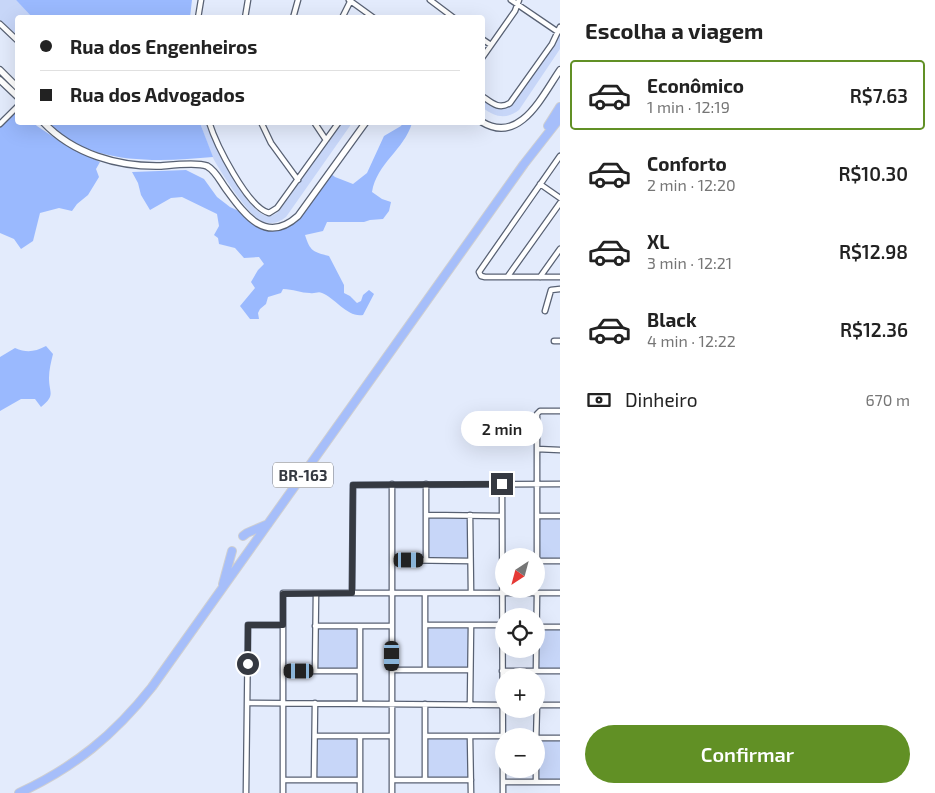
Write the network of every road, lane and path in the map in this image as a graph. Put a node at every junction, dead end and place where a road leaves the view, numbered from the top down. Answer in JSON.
{"nodes":[{"id":1,"x":201,"y":0,"type":"edge"},
{"id":2,"x":248,"y":0,"type":"edge"},
{"id":3,"x":298,"y":0,"type":"edge"},
{"id":4,"x":350,"y":0,"type":"edge"},
{"id":5,"x":430,"y":0,"type":"edge"},
{"id":6,"x":511,"y":0,"type":"edge"},
{"id":7,"x":518,"y":2,"type":"edge"},
{"id":8,"x":198,"y":15,"type":"edge"},
{"id":9,"x":246,"y":15,"type":"edge"},
{"id":10,"x":294,"y":15,"type":"edge"},
{"id":11,"x":343,"y":15,"type":"edge"},
{"id":12,"x":370,"y":15,"type":"edge"},
{"id":13,"x":450,"y":15,"type":"edge"},
{"id":14,"x":0,"y":24,"type":"edge"},
{"id":15,"x":559,"y":29,"type":"edge"},
{"id":16,"x":15,"y":38,"type":"edge"},
{"id":17,"x":485,"y":41,"type":"edge"},
{"id":18,"x":491,"y":45,"type":"junction"},
{"id":19,"x":485,"y":54,"type":"edge"},
{"id":20,"x":0,"y":70,"type":"edge"},
{"id":21,"x":560,"y":70,"type":"edge"},
{"id":22,"x":0,"y":80,"type":"edge"},
{"id":23,"x":15,"y":85,"type":"edge"},
{"id":24,"x":15,"y":94,"type":"edge"},
{"id":25,"x":485,"y":98,"type":"edge"},
{"id":26,"x":560,"y":107,"type":"edge"},
{"id":27,"x":15,"y":109,"type":"edge"},
{"id":28,"x":559,"y":119,"type":"edge"},
{"id":29,"x":0,"y":124,"type":"edge"},
{"id":30,"x":485,"y":124,"type":"edge"},
{"id":31,"x":47,"y":125,"type":"edge"},
{"id":32,"x":210,"y":125,"type":"edge"},
{"id":33,"x":262,"y":125,"type":"edge"},
{"id":34,"x":316,"y":125,"type":"edge"},
{"id":35,"x":337,"y":125,"type":"edge"},
{"id":36,"x":364,"y":125,"type":"edge"},
{"id":37,"x":326,"y":140,"type":"junction"},
{"id":38,"x":560,"y":156,"type":"edge"},
{"id":39,"x":524,"y":164,"type":"junction"},
{"id":40,"x":298,"y":180,"type":"junction"},
{"id":41,"x":540,"y":184,"type":"junction"},
{"id":42,"x":560,"y":198,"type":"edge"},
{"id":43,"x":560,"y":203,"type":"edge"},
{"id":44,"x":560,"y":249,"type":"edge"},
{"id":45,"x":508,"y":276,"type":"junction"},
{"id":46,"x":540,"y":277,"type":"junction"},
{"id":47,"x":560,"y":277,"type":"edge"},
{"id":48,"x":560,"y":289,"type":"edge"},
{"id":49,"x":544,"y":311,"type":"dead end"},
{"id":50,"x":560,"y":341,"type":"edge"},
{"id":51,"x":554,"y":342,"type":"dead end"},
{"id":52,"x":560,"y":411,"type":"edge"},
{"id":53,"x":538,"y":449,"type":"junction"},
{"id":54,"x":560,"y":450,"type":"edge"},
{"id":55,"x":392,"y":484,"type":"junction"},
{"id":56,"x":426,"y":484,"type":"junction"},
{"id":57,"x":502,"y":484,"type":"junction"},
{"id":58,"x":537,"y":484,"type":"junction"},
{"id":59,"x":560,"y":484,"type":"edge"},
{"id":60,"x":426,"y":515,"type":"junction"},
{"id":61,"x":470,"y":516,"type":"junction"},
{"id":62,"x":502,"y":516,"type":"junction"},
{"id":63,"x":537,"y":516,"type":"junction"},
{"id":64,"x":560,"y":516,"type":"edge"},
{"id":65,"x":269,"y":523,"type":"junction"},
{"id":66,"x":243,"y":536,"type":"dead end"},
{"id":67,"x":503,"y":548,"type":"edge"},
{"id":68,"x":536,"y":548,"type":"edge"},
{"id":69,"x":232,"y":551,"type":"dead end"},
{"id":70,"x":392,"y":560,"type":"junction"},
{"id":71,"x":426,"y":560,"type":"junction"},
{"id":72,"x":470,"y":561,"type":"junction"},
{"id":73,"x":545,"y":561,"type":"edge"},
{"id":74,"x":560,"y":561,"type":"edge"},
{"id":75,"x":352,"y":593,"type":"junction"},
{"id":76,"x":425,"y":593,"type":"junction"},
{"id":77,"x":470,"y":593,"type":"junction"},
{"id":78,"x":495,"y":593,"type":"edge"},
{"id":79,"x":545,"y":593,"type":"edge"},
{"id":80,"x":560,"y":593,"type":"edge"},
{"id":81,"x":316,"y":594,"type":"junction"},
{"id":82,"x":392,"y":594,"type":"junction"},
{"id":83,"x":216,"y":599,"type":"junction"},
{"id":84,"x":283,"y":625,"type":"junction"},
{"id":85,"x":425,"y":625,"type":"junction"},
{"id":86,"x":471,"y":625,"type":"junction"},
{"id":87,"x":495,"y":625,"type":"edge"},
{"id":88,"x":315,"y":626,"type":"junction"},
{"id":89,"x":360,"y":626,"type":"junction"},
{"id":90,"x":392,"y":626,"type":"junction"},
{"id":91,"x":545,"y":627,"type":"edge"},
{"id":92,"x":560,"y":627,"type":"edge"},
{"id":93,"x":392,"y":670,"type":"junction"},
{"id":94,"x":425,"y":670,"type":"junction"},
{"id":95,"x":470,"y":670,"type":"junction"},
{"id":96,"x":283,"y":671,"type":"junction"},
{"id":97,"x":315,"y":671,"type":"junction"},
{"id":98,"x":360,"y":671,"type":"junction"},
{"id":99,"x":545,"y":671,"type":"edge"},
{"id":100,"x":560,"y":671,"type":"edge"},
{"id":101,"x":247,"y":703,"type":"junction"},
{"id":102,"x":283,"y":703,"type":"junction"},
{"id":103,"x":315,"y":703,"type":"junction"},
{"id":104,"x":360,"y":704,"type":"junction"},
{"id":105,"x":392,"y":704,"type":"junction"},
{"id":106,"x":425,"y":704,"type":"junction"},
{"id":107,"x":470,"y":705,"type":"junction"},
{"id":108,"x":495,"y":705,"type":"edge"},
{"id":109,"x":545,"y":705,"type":"edge"},
{"id":110,"x":560,"y":705,"type":"edge"},
{"id":111,"x":315,"y":736,"type":"junction"},
{"id":112,"x":360,"y":736,"type":"junction"},
{"id":113,"x":392,"y":736,"type":"junction"},
{"id":114,"x":425,"y":736,"type":"junction"},
{"id":115,"x":470,"y":736,"type":"junction"},
{"id":116,"x":495,"y":736,"type":"edge"},
{"id":117,"x":545,"y":738,"type":"edge"},
{"id":118,"x":560,"y":738,"type":"edge"},
{"id":119,"x":504,"y":778,"type":"edge"},
{"id":120,"x":536,"y":778,"type":"edge"},
{"id":121,"x":283,"y":780,"type":"junction"},
{"id":122,"x":314,"y":780,"type":"junction"},
{"id":123,"x":360,"y":780,"type":"junction"},
{"id":124,"x":392,"y":780,"type":"junction"},
{"id":125,"x":425,"y":780,"type":"junction"},
{"id":126,"x":470,"y":780,"type":"junction"},
{"id":127,"x":504,"y":782,"type":"junction"},
{"id":128,"x":536,"y":782,"type":"junction"},
{"id":129,"x":560,"y":782,"type":"edge"},
{"id":130,"x":20,"y":793,"type":"edge"},
{"id":131,"x":246,"y":793,"type":"edge"},
{"id":132,"x":283,"y":793,"type":"edge"},
{"id":133,"x":360,"y":793,"type":"edge"},
{"id":134,"x":392,"y":793,"type":"edge"},
{"id":135,"x":470,"y":793,"type":"edge"},
{"id":136,"x":503,"y":793,"type":"edge"}],
"edges":[{"from":1,"to":8,"type":"street"},
{"from":2,"to":9,"type":"street"},
{"from":3,"to":10,"type":"street"},
{"from":4,"to":11,"type":"street"},
{"from":4,"to":12,"type":"street"},
{"from":5,"to":13,"type":"street"},
{"from":6,"to":7,"type":"street"},
{"from":7,"to":15,"type":"street"},
{"from":7,"to":18,"type":"street"},
{"from":14,"to":16,"type":"street"},
{"from":15,"to":25,"type":"street"},
{"from":17,"to":18,"type":"street"},
{"from":18,"to":19,"type":"street"},
{"from":20,"to":23,"type":"street"},
{"from":21,"to":30,"type":"street"},
{"from":22,"to":24,"type":"street"},
{"from":26,"to":39,"type":"highway","number":"BR-163"},
{"from":27,"to":29,"type":"street"},
{"from":28,"to":39,"type":"highway","number":"BR-163"},
{"from":31,"to":36,"type":"street"},
{"from":32,"to":40,"type":"street"},
{"from":33,"to":40,"type":"street"},
{"from":34,"to":37,"type":"street"},
{"from":35,"to":37,"type":"street"},
{"from":37,"to":40,"type":"street"},
{"from":38,"to":41,"type":"street"},
{"from":39,"to":65,"type":"highway","number":"BR-163"},
{"from":41,"to":42,"type":"street"},
{"from":41,"to":45,"type":"street"},
{"from":43,"to":45,"type":"street"},
{"from":44,"to":46,"type":"street"},
{"from":45,"to":46,"type":"street"},
{"from":46,"to":47,"type":"street"},
{"from":48,"to":49,"type":"street"},
{"from":50,"to":51,"type":"street"},
{"from":52,"to":53,"type":"street"},
{"from":53,"to":54,"type":"street"},
{"from":53,"to":58,"type":"street"},
{"from":55,"to":56,"type":"street"},
{"from":55,"to":70,"type":"street"},
{"from":55,"to":75,"type":"street"},
{"from":56,"to":57,"type":"street"},
{"from":56,"to":60,"type":"street"},
{"from":57,"to":58,"type":"street"},
{"from":57,"to":62,"type":"street"},
{"from":58,"to":59,"type":"street"},
{"from":58,"to":63,"type":"street"},
{"from":60,"to":61,"type":"street"},
{"from":60,"to":71,"type":"street"},
{"from":61,"to":62,"type":"street"},
{"from":61,"to":72,"type":"street"},
{"from":62,"to":67,"type":"street"},
{"from":63,"to":64,"type":"street"},
{"from":63,"to":68,"type":"street"},
{"from":65,"to":66,"type":"highway"},
{"from":65,"to":83,"type":"highway","number":"BR-163"},
{"from":69,"to":83,"type":"highway"},
{"from":70,"to":71,"type":"street"},
{"from":70,"to":82,"type":"street"},
{"from":71,"to":72,"type":"street"},
{"from":72,"to":77,"type":"street"},
{"from":73,"to":74,"type":"street"},
{"from":75,"to":81,"type":"street"},
{"from":75,"to":82,"type":"street"},
{"from":76,"to":77,"type":"street"},
{"from":76,"to":82,"type":"street"},
{"from":76,"to":85,"type":"street"},
{"from":77,"to":78,"type":"street"},
{"from":79,"to":80,"type":"street"},
{"from":81,"to":84,"type":"street"},
{"from":81,"to":88,"type":"street"},
{"from":82,"to":90,"type":"street"},
{"from":83,"to":130,"type":"highway","number":"BR-163"},
{"from":84,"to":96,"type":"street"},
{"from":84,"to":101,"type":"street"},
{"from":85,"to":86,"type":"street"},
{"from":85,"to":94,"type":"street"},
{"from":86,"to":87,"type":"street"},
{"from":86,"to":95,"type":"street"},
{"from":88,"to":89,"type":"street"},
{"from":88,"to":97,"type":"street"},
{"from":89,"to":90,"type":"street"},
{"from":89,"to":98,"type":"street"},
{"from":90,"to":93,"type":"street"},
{"from":91,"to":92,"type":"street"},
{"from":93,"to":94,"type":"street"},
{"from":93,"to":105,"type":"street"},
{"from":94,"to":95,"type":"street"},
{"from":95,"to":107,"type":"street"},
{"from":96,"to":97,"type":"street"},
{"from":96,"to":102,"type":"street"},
{"from":97,"to":98,"type":"street"},
{"from":98,"to":104,"type":"street"},
{"from":99,"to":100,"type":"street"},
{"from":101,"to":102,"type":"street"},
{"from":101,"to":131,"type":"street"},
{"from":102,"to":103,"type":"street"},
{"from":102,"to":121,"type":"street"},
{"from":103,"to":104,"type":"street"},
{"from":103,"to":111,"type":"street"},
{"from":104,"to":105,"type":"street"},
{"from":105,"to":106,"type":"street"},
{"from":105,"to":113,"type":"street"},
{"from":106,"to":107,"type":"street"},
{"from":106,"to":114,"type":"street"},
{"from":107,"to":108,"type":"street"},
{"from":109,"to":110,"type":"street"},
{"from":111,"to":112,"type":"street"},
{"from":111,"to":122,"type":"street"},
{"from":112,"to":113,"type":"street"},
{"from":112,"to":123,"type":"street"},
{"from":113,"to":124,"type":"street"},
{"from":114,"to":115,"type":"street"},
{"from":114,"to":125,"type":"street"},
{"from":115,"to":116,"type":"street"},
{"from":115,"to":126,"type":"street"},
{"from":117,"to":118,"type":"street"},
{"from":119,"to":127,"type":"street"},
{"from":120,"to":128,"type":"street"},
{"from":121,"to":122,"type":"street"},
{"from":121,"to":132,"type":"street"},
{"from":122,"to":123,"type":"street"},
{"from":123,"to":133,"type":"street"},
{"from":124,"to":125,"type":"street"},
{"from":124,"to":134,"type":"street"},
{"from":125,"to":126,"type":"street"},
{"from":126,"to":135,"type":"street"},
{"from":127,"to":128,"type":"street"},
{"from":127,"to":136,"type":"street"},
{"from":128,"to":129,"type":"street"}]}
